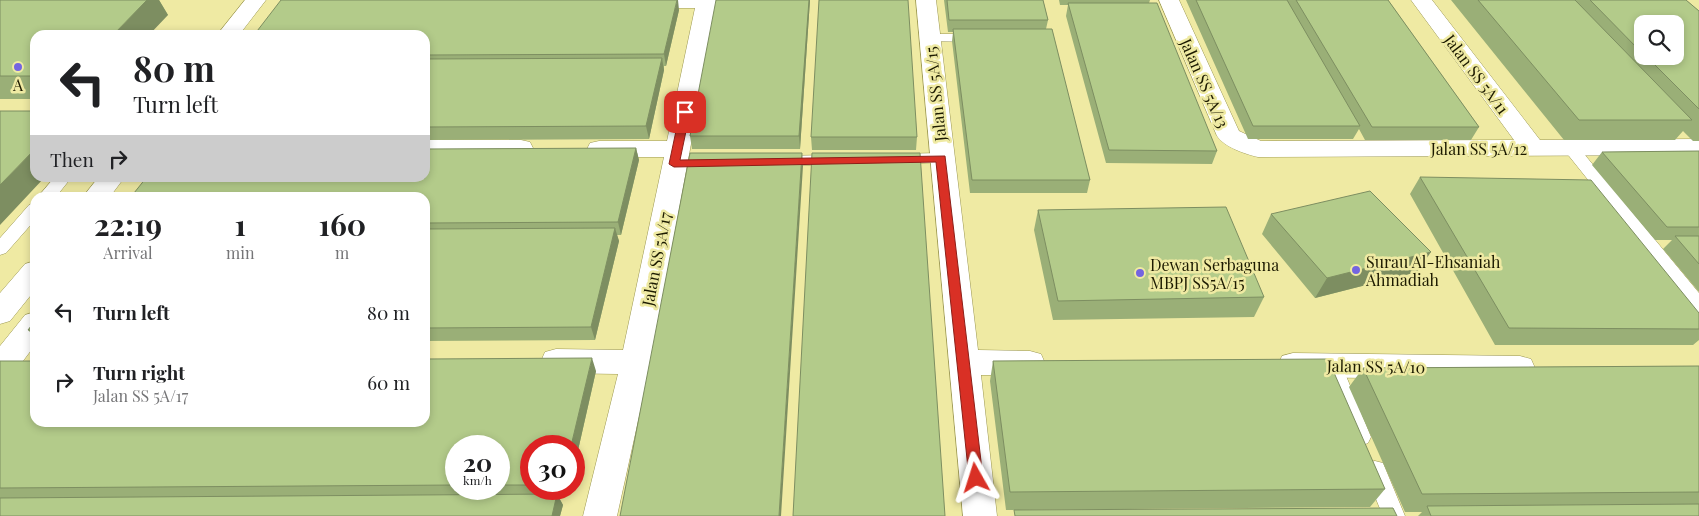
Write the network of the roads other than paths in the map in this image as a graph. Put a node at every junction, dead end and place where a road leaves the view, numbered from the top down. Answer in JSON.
{"nodes":[{"id":1,"x":256,"y":0,"type":"edge"},
{"id":2,"x":926,"y":0,"type":"edge"},
{"id":3,"x":1169,"y":0,"type":"edge"},
{"id":4,"x":1421,"y":0,"type":"edge"},
{"id":5,"x":707,"y":1,"type":"edge"},
{"id":6,"x":618,"y":2,"type":"edge"},
{"id":7,"x":236,"y":18,"type":"edge"},
{"id":8,"x":929,"y":38,"type":"junction"},
{"id":9,"x":989,"y":38,"type":"edge"},
{"id":10,"x":1472,"y":125,"type":"edge"},
{"id":11,"x":1686,"y":142,"type":"edge"},
{"id":12,"x":430,"y":148,"type":"edge"},
{"id":13,"x":1488,"y":148,"type":"junction"},
{"id":14,"x":1550,"y":148,"type":"junction"},
{"id":15,"x":542,"y":149,"type":"edge"},
{"id":16,"x":580,"y":149,"type":"edge"},
{"id":17,"x":1258,"y":149,"type":"joint"},
{"id":18,"x":941,"y":158,"type":"junction"},
{"id":19,"x":682,"y":159,"type":"junction"},
{"id":20,"x":855,"y":159,"type":"edge"},
{"id":21,"x":884,"y":159,"type":"edge"},
{"id":22,"x":760,"y":161,"type":"edge"},
{"id":23,"x":59,"y":182,"type":"edge"},
{"id":24,"x":108,"y":182,"type":"edge"},
{"id":25,"x":50,"y":192,"type":"edge"},
{"id":26,"x":100,"y":192,"type":"edge"},
{"id":27,"x":30,"y":215,"type":"edge"},
{"id":28,"x":0,"y":249,"type":"edge"},
{"id":29,"x":30,"y":276,"type":"edge"},
{"id":30,"x":1699,"y":306,"type":"edge"},
{"id":31,"x":0,"y":313,"type":"edge"},
{"id":32,"x":30,"y":329,"type":"edge"},
{"id":33,"x":530,"y":361,"type":"edge"},
{"id":34,"x":636,"y":362,"type":"junction"},
{"id":35,"x":964,"y":362,"type":"junction"},
{"id":36,"x":1053,"y":363,"type":"edge"},
{"id":37,"x":1262,"y":365,"type":"edge"},
{"id":38,"x":1332,"y":366,"type":"junction"},
{"id":39,"x":0,"y":368,"type":"edge"},
{"id":40,"x":1550,"y":368,"type":"edge"},
{"id":41,"x":600,"y":516,"type":"edge"},
{"id":42,"x":980,"y":516,"type":"edge"},
{"id":43,"x":1394,"y":516,"type":"edge"}],
"edges":[{"from":1,"to":7,"type":"street"},
{"from":2,"to":8,"type":"street","name":"Jalan SS 5A/15"},
{"from":3,"to":17,"type":"street","name":"Jalan SS 5A/13"},
{"from":4,"to":14,"type":"street","name":"Jalan SS 5A/11"},
{"from":5,"to":6,"type":"street"},
{"from":5,"to":19,"type":"street","name":"Jalan SS 5A/17"},
{"from":8,"to":9,"type":"lane"},
{"from":8,"to":18,"type":"street","name":"Jalan SS 5A/15"},
{"from":10,"to":13,"type":"street"},
{"from":11,"to":14,"type":"street","name":"Jalan SS 5A/12"},
{"from":12,"to":15,"type":"street"},
{"from":13,"to":14,"type":"street","name":"Jalan SS 5A/12"},
{"from":13,"to":17,"type":"street","name":"Jalan SS 5A/12"},
{"from":14,"to":30,"type":"lane"},
{"from":16,"to":19,"type":"street"},
{"from":18,"to":21,"type":"lane"},
{"from":18,"to":35,"type":"street","name":"Jalan SS 5A/15"},
{"from":19,"to":34,"type":"street","name":"Jalan SS 5A/17"},
{"from":20,"to":22,"type":"lane"},
{"from":23,"to":25,"type":"lane"},
{"from":24,"to":26,"type":"street"},
{"from":27,"to":28,"type":"lane"},
{"from":29,"to":31,"type":"street"},
{"from":32,"to":39,"type":"street"},
{"from":33,"to":34,"type":"street"},
{"from":34,"to":41,"type":"street","name":"Jalan SS 5A/17"},
{"from":35,"to":36,"type":"street"},
{"from":35,"to":42,"type":"street","name":"Jalan SS 5A/15"},
{"from":37,"to":38,"type":"street","name":"Jalan SS 5A/10"},
{"from":38,"to":40,"type":"street","name":"Jalan SS 5A/10"},
{"from":38,"to":43,"type":"lane"}]}
